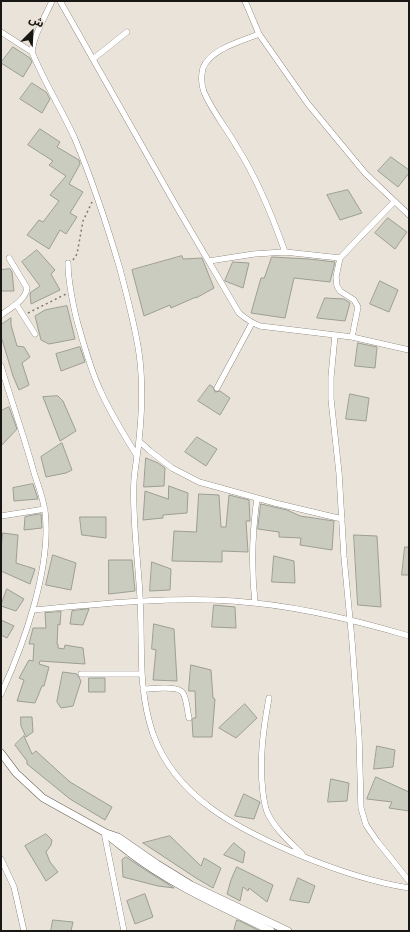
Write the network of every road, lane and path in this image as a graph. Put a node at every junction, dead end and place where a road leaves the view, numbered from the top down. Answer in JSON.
{"nodes":[{"id":1,"x":52,"y":1,"type":"edge"},
{"id":2,"x":60,"y":1,"type":"edge"},
{"id":3,"x":245,"y":1,"type":"edge"},
{"id":4,"x":1,"y":32,"type":"edge"},
{"id":5,"x":128,"y":32,"type":"dead end"},
{"id":6,"x":259,"y":34,"type":"junction"},
{"id":7,"x":32,"y":52,"type":"junction"},
{"id":8,"x":93,"y":59,"type":"junction"},
{"id":9,"x":97,"y":196,"type":"junction"},
{"id":10,"x":394,"y":202,"type":"junction"},
{"id":11,"x":409,"y":215,"type":"edge"},
{"id":12,"x":285,"y":252,"type":"junction"},
{"id":13,"x":9,"y":258,"type":"dead end"},
{"id":14,"x":340,"y":258,"type":"junction"},
{"id":15,"x":209,"y":260,"type":"junction"},
{"id":16,"x":68,"y":263,"type":"joint"},
{"id":17,"x":70,"y":293,"type":"junction"},
{"id":18,"x":16,"y":304,"type":"junction"},
{"id":19,"x":28,"y":313,"type":"dead end"},
{"id":20,"x":1,"y":315,"type":"edge"},
{"id":21,"x":252,"y":323,"type":"junction"},
{"id":22,"x":34,"y":334,"type":"dead end"},
{"id":23,"x":335,"y":335,"type":"junction"},
{"id":24,"x":352,"y":337,"type":"junction"},
{"id":25,"x":409,"y":350,"type":"edge"},
{"id":26,"x":1,"y":366,"type":"edge"},
{"id":27,"x":217,"y":388,"type":"dead end"},
{"id":28,"x":139,"y":441,"type":"junction"},
{"id":29,"x":137,"y":456,"type":"junction"},
{"id":30,"x":257,"y":498,"type":"junction"},
{"id":31,"x":44,"y":509,"type":"junction"},
{"id":32,"x":1,"y":516,"type":"edge"},
{"id":33,"x":342,"y":519,"type":"junction"},
{"id":34,"x":141,"y":601,"type":"junction"},
{"id":35,"x":255,"y":603,"type":"junction"},
{"id":36,"x":33,"y":610,"type":"junction"},
{"id":37,"x":350,"y":620,"type":"junction"},
{"id":38,"x":409,"y":636,"type":"edge"},
{"id":39,"x":81,"y":674,"type":"dead end"},
{"id":40,"x":141,"y":674,"type":"junction"},
{"id":41,"x":142,"y":689,"type":"junction"},
{"id":42,"x":1,"y":694,"type":"edge"},
{"id":43,"x":269,"y":698,"type":"dead end"},
{"id":44,"x":189,"y":718,"type":"dead end"},
{"id":45,"x":1,"y":753,"type":"edge"},
{"id":46,"x":105,"y":832,"type":"junction"},
{"id":47,"x":305,"y":857,"type":"junction"},
{"id":48,"x":1,"y":859,"type":"edge"},
{"id":49,"x":409,"y":881,"type":"edge"},
{"id":50,"x":409,"y":888,"type":"edge"},
{"id":51,"x":24,"y":931,"type":"edge"},
{"id":52,"x":124,"y":931,"type":"edge"},
{"id":53,"x":271,"y":931,"type":"edge"},
{"id":54,"x":288,"y":931,"type":"edge"}],
"edges":[{"from":1,"to":7,"type":"street"},
{"from":2,"to":8,"type":"street"},
{"from":3,"to":6,"type":"street"},
{"from":4,"to":7,"type":"street"},
{"from":5,"to":8,"type":"street"},
{"from":6,"to":10,"type":"street"},
{"from":6,"to":12,"type":"street"},
{"from":7,"to":9,"type":"street"},
{"from":8,"to":15,"type":"street"},
{"from":9,"to":16,"type":"path"},
{"from":9,"to":28,"type":"street"},
{"from":10,"to":11,"type":"street"},
{"from":10,"to":14,"type":"street"},
{"from":12,"to":14,"type":"street"},
{"from":12,"to":15,"type":"street"},
{"from":13,"to":18,"type":"street"},
{"from":14,"to":24,"type":"street"},
{"from":15,"to":21,"type":"street"},
{"from":16,"to":17,"type":"street"},
{"from":17,"to":19,"type":"path"},
{"from":17,"to":29,"type":"street"},
{"from":18,"to":20,"type":"street"},
{"from":18,"to":22,"type":"street"},
{"from":21,"to":23,"type":"street"},
{"from":21,"to":27,"type":"street"},
{"from":23,"to":24,"type":"street"},
{"from":23,"to":33,"type":"street"},
{"from":24,"to":25,"type":"street"},
{"from":26,"to":31,"type":"street"},
{"from":28,"to":29,"type":"street"},
{"from":28,"to":30,"type":"street"},
{"from":29,"to":34,"type":"street"},
{"from":30,"to":33,"type":"street"},
{"from":30,"to":35,"type":"street"},
{"from":31,"to":32,"type":"street"},
{"from":31,"to":36,"type":"street"},
{"from":33,"to":37,"type":"street"},
{"from":34,"to":35,"type":"street"},
{"from":34,"to":36,"type":"street"},
{"from":34,"to":40,"type":"street"},
{"from":35,"to":37,"type":"street"},
{"from":36,"to":42,"type":"street"},
{"from":37,"to":38,"type":"street"},
{"from":37,"to":49,"type":"street"},
{"from":39,"to":40,"type":"street"},
{"from":40,"to":41,"type":"street"},
{"from":41,"to":44,"type":"street"},
{"from":41,"to":47,"type":"street"},
{"from":43,"to":47,"type":"street"},
{"from":45,"to":46,"type":"street"},
{"from":46,"to":52,"type":"street"},
{"from":46,"to":53,"type":"street"},
{"from":46,"to":54,"type":"street"},
{"from":47,"to":50,"type":"street"},
{"from":48,"to":51,"type":"street"}]}
